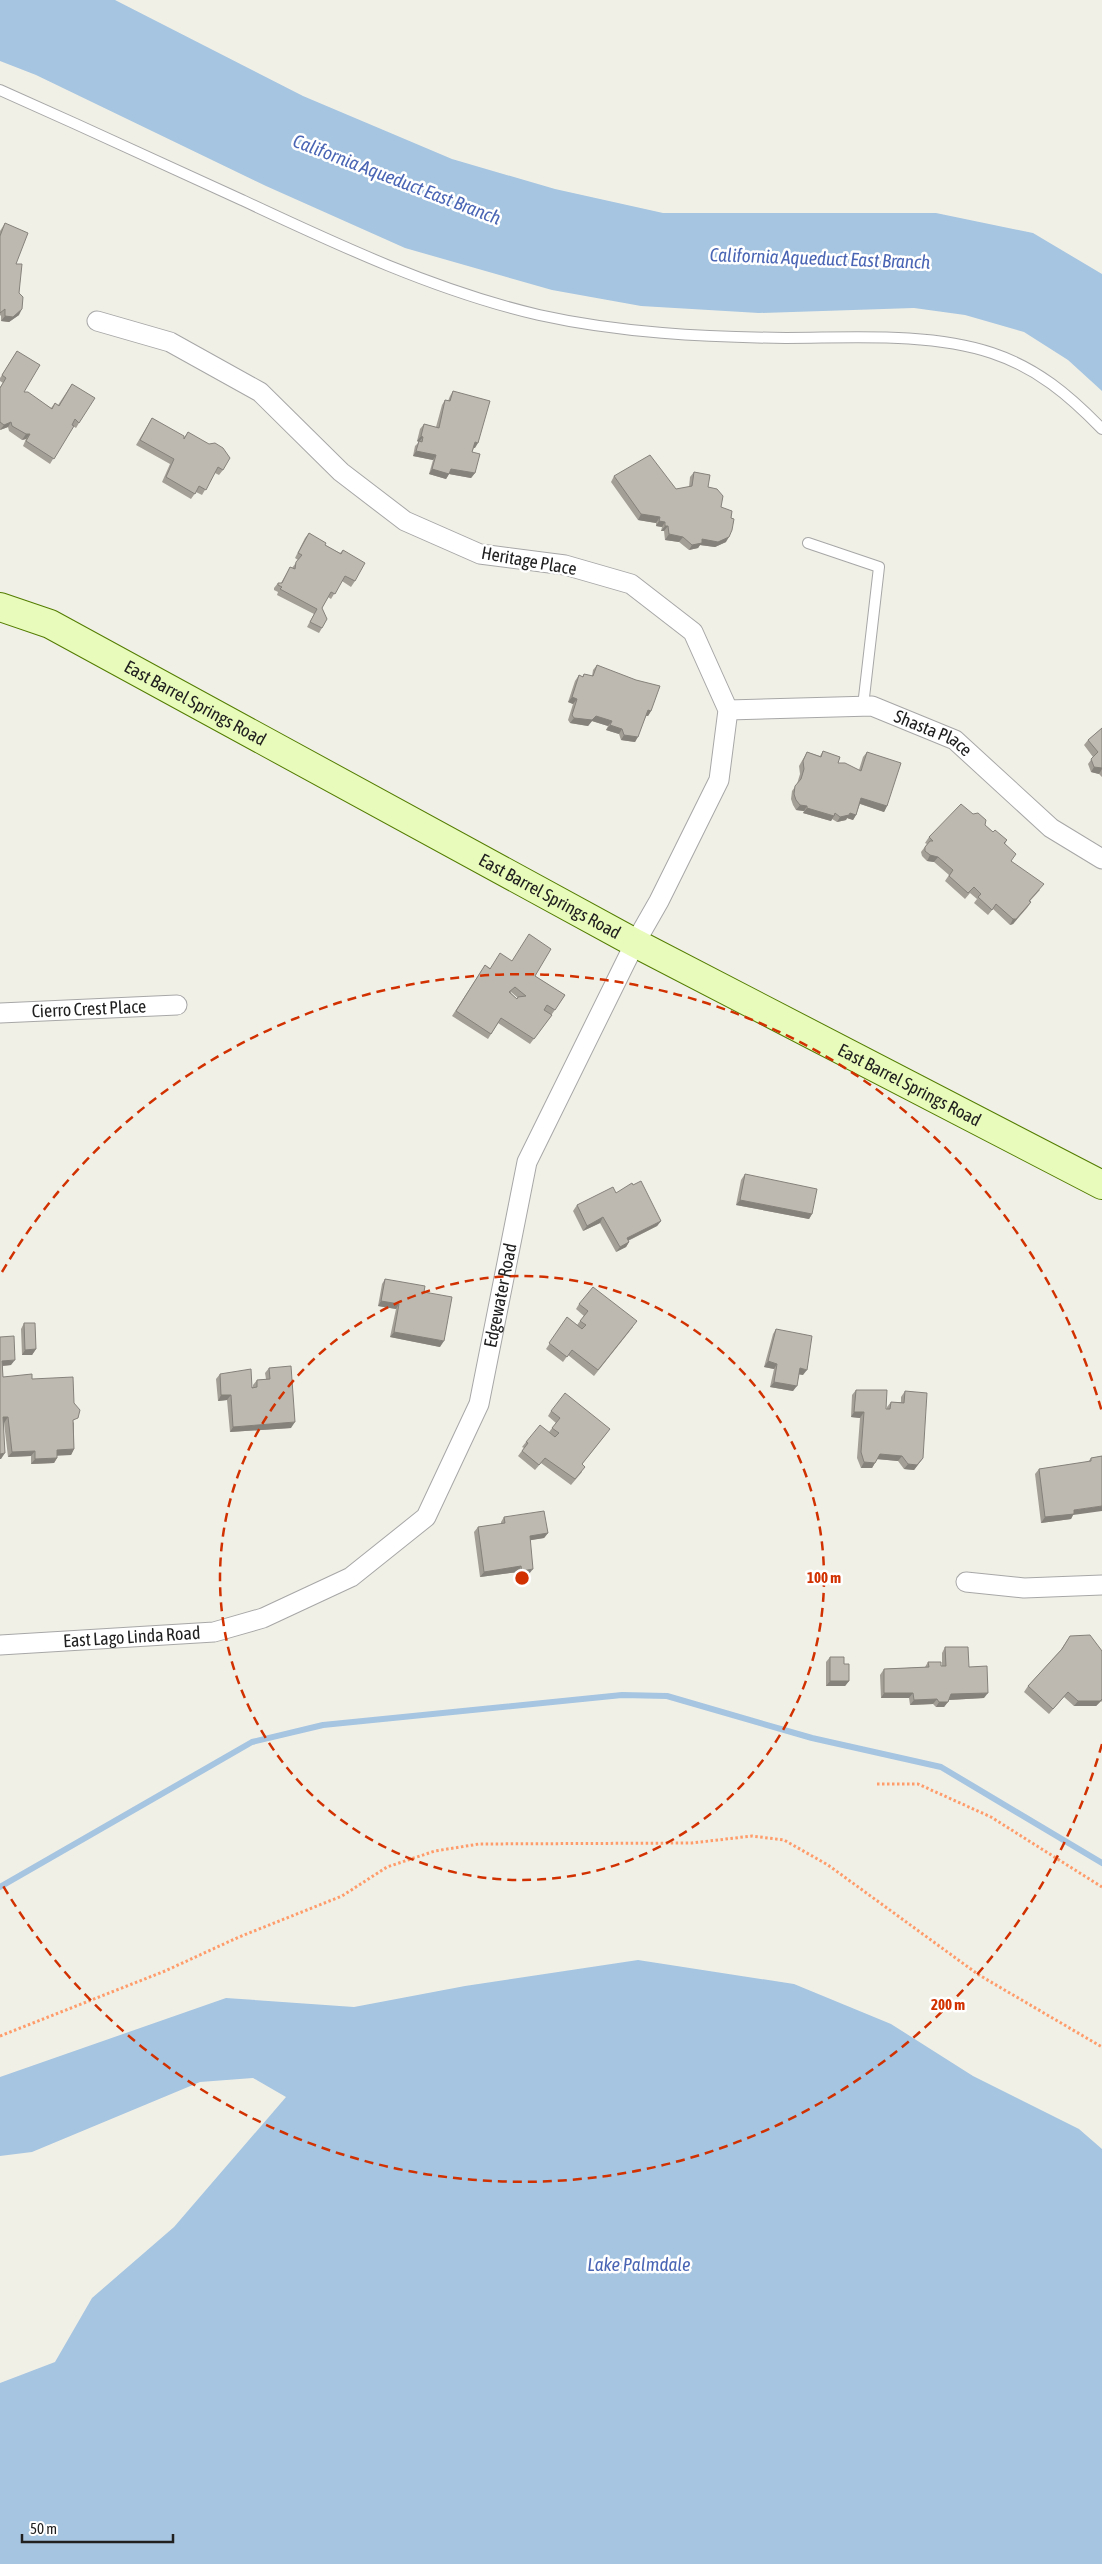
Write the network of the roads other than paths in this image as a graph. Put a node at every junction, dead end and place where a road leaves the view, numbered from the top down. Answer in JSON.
{"nodes":[{"id":1,"x":0,"y":90,"type":"edge"},
{"id":2,"x":97,"y":322,"type":"dead end"},
{"id":3,"x":1102,"y":429,"type":"edge"},
{"id":4,"x":808,"y":543,"type":"dead end"},
{"id":5,"x":0,"y":607,"type":"edge"},
{"id":6,"x":863,"y":706,"type":"junction"},
{"id":7,"x":728,"y":710,"type":"junction"},
{"id":8,"x":1102,"y":859,"type":"edge"},
{"id":9,"x":635,"y":943,"type":"junction"},
{"id":10,"x":177,"y":1005,"type":"dead end"},
{"id":11,"x":0,"y":1013,"type":"edge"},
{"id":12,"x":1102,"y":1185,"type":"edge"},
{"id":13,"x":966,"y":1582,"type":"dead end"},
{"id":14,"x":1102,"y":1585,"type":"edge"},
{"id":15,"x":263,"y":1618,"type":"joint"},
{"id":16,"x":0,"y":1645,"type":"edge"}],
"edges":[{"from":1,"to":3,"type":"lane"},
{"from":2,"to":7,"type":"street","name":"Heritage Place"},
{"from":4,"to":6,"type":"lane"},
{"from":5,"to":9,"type":"street","name":"East Barrel Springs Road"},
{"from":6,"to":7,"type":"street","name":"Shasta Place"},
{"from":6,"to":8,"type":"street","name":"Shasta Place"},
{"from":7,"to":9,"type":"street","name":"Edgewater Road"},
{"from":9,"to":12,"type":"street","name":"East Barrel Springs Road"},
{"from":9,"to":15,"type":"street","name":"Edgewater Road"},
{"from":10,"to":11,"type":"street","name":"Cierro Crest Place"},
{"from":13,"to":14,"type":"street"},
{"from":15,"to":16,"type":"street","name":"East Lago Linda Road"}]}
